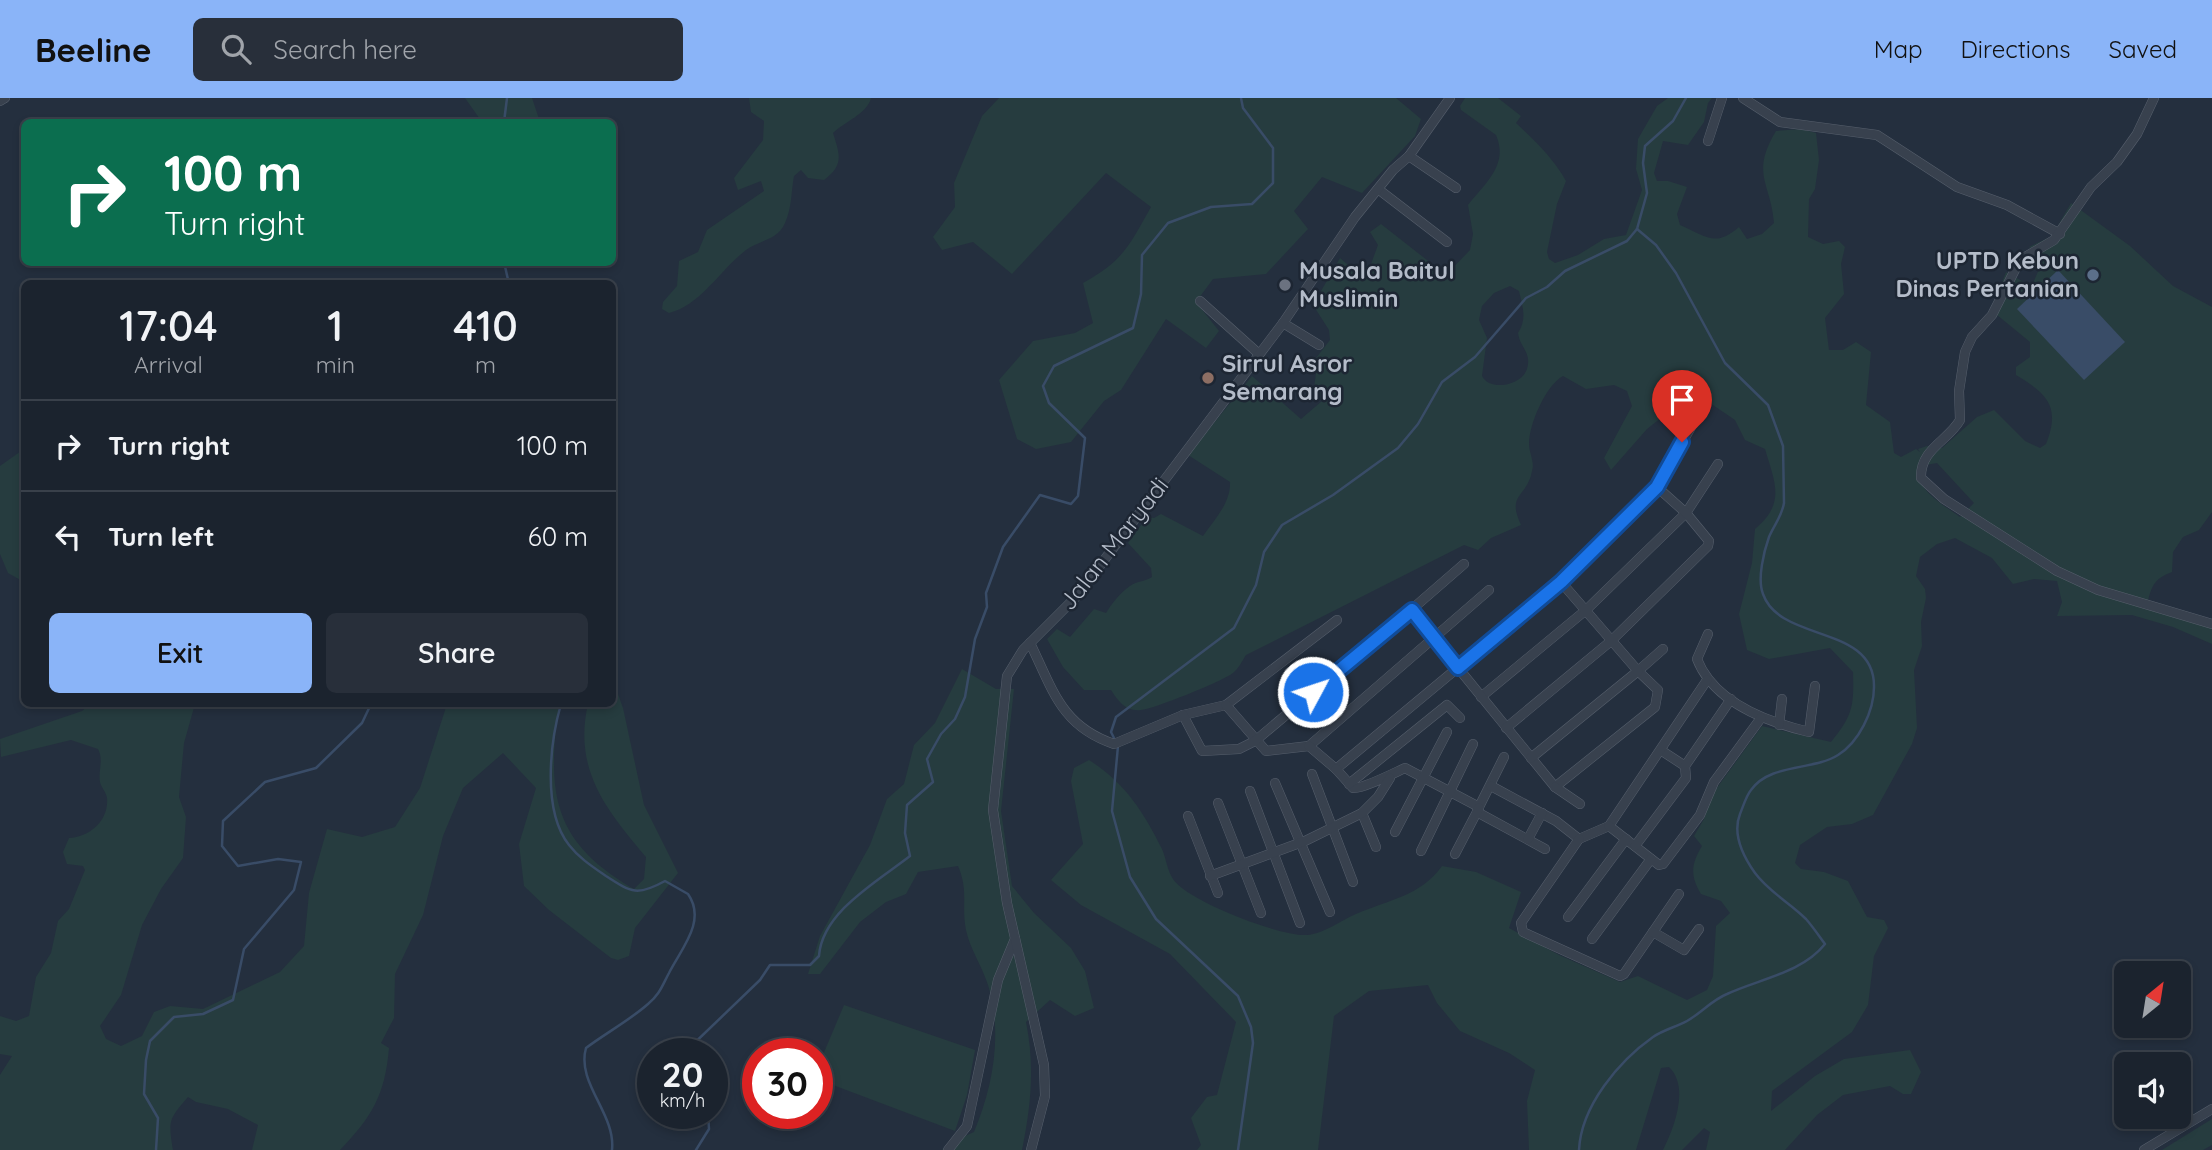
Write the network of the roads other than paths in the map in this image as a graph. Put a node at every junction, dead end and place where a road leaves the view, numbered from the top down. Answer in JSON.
{"nodes":[{"id":1,"x":5,"y":98,"type":"edge"},
{"id":2,"x":1450,"y":98,"type":"edge"},
{"id":3,"x":1722,"y":98,"type":"edge"},
{"id":4,"x":1743,"y":98,"type":"edge"},
{"id":5,"x":2154,"y":98,"type":"edge"},
{"id":6,"x":0,"y":101,"type":"edge"},
{"id":7,"x":1708,"y":141,"type":"dead end"},
{"id":8,"x":1409,"y":156,"type":"junction"},
{"id":9,"x":1456,"y":188,"type":"dead end"},
{"id":10,"x":1378,"y":189,"type":"junction"},
{"id":11,"x":2060,"y":234,"type":"junction"},
{"id":12,"x":1447,"y":242,"type":"dead end"},
{"id":13,"x":1200,"y":301,"type":"dead end"},
{"id":14,"x":1283,"y":323,"type":"junction"},
{"id":15,"x":1319,"y":345,"type":"dead end"},
{"id":16,"x":1259,"y":354,"type":"junction"},
{"id":17,"x":1695,"y":420,"type":"dead end"},
{"id":18,"x":1718,"y":464,"type":"dead end"},
{"id":19,"x":1657,"y":487,"type":"junction"},
{"id":20,"x":1686,"y":513,"type":"junction"},
{"id":21,"x":1464,"y":564,"type":"dead end"},
{"id":22,"x":1561,"y":582,"type":"junction"},
{"id":23,"x":1489,"y":590,"type":"dead end"},
{"id":24,"x":1412,"y":610,"type":"junction"},
{"id":25,"x":1586,"y":610,"type":"junction"},
{"id":26,"x":1337,"y":620,"type":"dead end"},
{"id":27,"x":2212,"y":624,"type":"edge"},
{"id":28,"x":1708,"y":634,"type":"dead end"},
{"id":29,"x":1435,"y":638,"type":"junction"},
{"id":30,"x":1611,"y":641,"type":"junction"},
{"id":31,"x":1030,"y":643,"type":"junction"},
{"id":32,"x":1663,"y":649,"type":"dead end"},
{"id":33,"x":1458,"y":668,"type":"junction"},
{"id":34,"x":1638,"y":671,"type":"junction"},
{"id":35,"x":1707,"y":680,"type":"junction"},
{"id":36,"x":1815,"y":686,"type":"dead end"},
{"id":37,"x":1481,"y":698,"type":"junction"},
{"id":38,"x":1731,"y":698,"type":"junction"},
{"id":39,"x":1782,"y":699,"type":"dead end"},
{"id":40,"x":1226,"y":705,"type":"junction"},
{"id":41,"x":1183,"y":715,"type":"junction"},
{"id":42,"x":1460,"y":718,"type":"dead end"},
{"id":43,"x":1761,"y":719,"type":"junction"},
{"id":44,"x":1779,"y":725,"type":"junction"},
{"id":45,"x":1506,"y":728,"type":"junction"},
{"id":46,"x":1447,"y":732,"type":"dead end"},
{"id":47,"x":1255,"y":741,"type":"junction"},
{"id":48,"x":1473,"y":744,"type":"dead end"},
{"id":49,"x":1309,"y":746,"type":"junction"},
{"id":50,"x":1662,"y":751,"type":"junction"},
{"id":51,"x":1504,"y":757,"type":"dead end"},
{"id":52,"x":1531,"y":758,"type":"junction"},
{"id":53,"x":1685,"y":766,"type":"junction"},
{"id":54,"x":1336,"y":769,"type":"junction"},
{"id":55,"x":1312,"y":774,"type":"dead end"},
{"id":56,"x":1390,"y":778,"type":"junction"},
{"id":57,"x":1424,"y":778,"type":"junction"},
{"id":58,"x":1275,"y":782,"type":"dead end"},
{"id":59,"x":1349,"y":784,"type":"junction"},
{"id":60,"x":1491,"y":786,"type":"junction"},
{"id":61,"x":1555,"y":787,"type":"junction"},
{"id":62,"x":1250,"y":791,"type":"dead end"},
{"id":63,"x":1449,"y":792,"type":"junction"},
{"id":64,"x":1218,"y":803,"type":"dead end"},
{"id":65,"x":1580,"y":804,"type":"dead end"},
{"id":66,"x":1478,"y":809,"type":"junction"},
{"id":67,"x":1362,"y":813,"type":"junction"},
{"id":68,"x":1542,"y":813,"type":"junction"},
{"id":69,"x":1188,"y":816,"type":"dead end"},
{"id":70,"x":1609,"y":826,"type":"junction"},
{"id":71,"x":1332,"y":827,"type":"junction"},
{"id":72,"x":1395,"y":832,"type":"dead end"},
{"id":73,"x":1528,"y":839,"type":"junction"},
{"id":74,"x":1579,"y":839,"type":"junction"},
{"id":75,"x":1626,"y":839,"type":"junction"},
{"id":76,"x":1300,"y":842,"type":"junction"},
{"id":77,"x":1635,"y":846,"type":"junction"},
{"id":78,"x":1377,"y":847,"type":"dead end"},
{"id":79,"x":1545,"y":849,"type":"dead end"},
{"id":80,"x":1420,"y":851,"type":"dead end"},
{"id":81,"x":1272,"y":853,"type":"junction"},
{"id":82,"x":1455,"y":854,"type":"dead end"},
{"id":83,"x":1651,"y":859,"type":"junction"},
{"id":84,"x":1242,"y":865,"type":"junction"},
{"id":85,"x":1210,"y":876,"type":"junction"},
{"id":86,"x":1353,"y":882,"type":"dead end"},
{"id":87,"x":1218,"y":893,"type":"dead end"},
{"id":88,"x":1679,"y":894,"type":"dead end"},
{"id":89,"x":1330,"y":912,"type":"dead end"},
{"id":90,"x":1261,"y":913,"type":"dead end"},
{"id":91,"x":1568,"y":916,"type":"dead end"},
{"id":92,"x":1300,"y":923,"type":"dead end"},
{"id":93,"x":1699,"y":929,"type":"dead end"},
{"id":94,"x":1653,"y":932,"type":"junction"},
{"id":95,"x":1016,"y":938,"type":"junction"},
{"id":96,"x":1592,"y":939,"type":"dead end"},
{"id":97,"x":2212,"y":1109,"type":"edge"},
{"id":98,"x":948,"y":1150,"type":"edge"},
{"id":99,"x":1031,"y":1150,"type":"edge"},
{"id":100,"x":2144,"y":1150,"type":"edge"}],
"edges":[{"from":1,"to":6,"type":"street"},
{"from":2,"to":8,"type":"street","name":"Jalan Maryadi"},
{"from":3,"to":7,"type":"street"},
{"from":4,"to":11,"type":"street"},
{"from":5,"to":11,"type":"street"},
{"from":8,"to":9,"type":"street"},
{"from":8,"to":10,"type":"street","name":"Jalan Maryadi"},
{"from":10,"to":12,"type":"street"},
{"from":10,"to":14,"type":"street","name":"Jalan Maryadi"},
{"from":11,"to":27,"type":"street"},
{"from":13,"to":16,"type":"street"},
{"from":14,"to":15,"type":"street"},
{"from":14,"to":16,"type":"street","name":"Jalan Maryadi"},
{"from":16,"to":31,"type":"street","name":"Jalan Maryadi"},
{"from":17,"to":19,"type":"street"},
{"from":18,"to":20,"type":"street"},
{"from":19,"to":20,"type":"street"},
{"from":19,"to":22,"type":"street"},
{"from":20,"to":25,"type":"street"},
{"from":20,"to":30,"type":"street"},
{"from":21,"to":24,"type":"street"},
{"from":22,"to":25,"type":"street"},
{"from":22,"to":33,"type":"street"},
{"from":23,"to":29,"type":"street"},
{"from":24,"to":29,"type":"street"},
{"from":24,"to":47,"type":"street"},
{"from":25,"to":30,"type":"street"},
{"from":25,"to":37,"type":"street"},
{"from":26,"to":40,"type":"street"},
{"from":28,"to":35,"type":"street"},
{"from":29,"to":33,"type":"street"},
{"from":29,"to":49,"type":"street"},
{"from":30,"to":34,"type":"street"},
{"from":30,"to":45,"type":"street"},
{"from":31,"to":41,"type":"street"},
{"from":31,"to":95,"type":"street","name":"Jalan Maryadi"},
{"from":32,"to":34,"type":"street"},
{"from":33,"to":37,"type":"street"},
{"from":33,"to":54,"type":"street"},
{"from":34,"to":52,"type":"street"},
{"from":34,"to":61,"type":"street"},
{"from":35,"to":38,"type":"street"},
{"from":35,"to":50,"type":"street"},
{"from":36,"to":44,"type":"street"},
{"from":37,"to":45,"type":"street"},
{"from":38,"to":43,"type":"street"},
{"from":38,"to":53,"type":"street"},
{"from":39,"to":44,"type":"street"},
{"from":40,"to":41,"type":"street"},
{"from":40,"to":47,"type":"street"},
{"from":41,"to":47,"type":"street"},
{"from":42,"to":59,"type":"street"},
{"from":43,"to":44,"type":"street"},
{"from":43,"to":83,"type":"street"},
{"from":45,"to":52,"type":"street"},
{"from":46,"to":57,"type":"street"},
{"from":47,"to":49,"type":"street"},
{"from":48,"to":63,"type":"street"},
{"from":49,"to":54,"type":"street"},
{"from":50,"to":53,"type":"street"},
{"from":50,"to":70,"type":"street"},
{"from":51,"to":60,"type":"street"},
{"from":52,"to":61,"type":"street"},
{"from":53,"to":77,"type":"street"},
{"from":54,"to":59,"type":"street"},
{"from":55,"to":71,"type":"street"},
{"from":56,"to":57,"type":"street"},
{"from":56,"to":59,"type":"street"},
{"from":56,"to":67,"type":"street"},
{"from":57,"to":63,"type":"street"},
{"from":57,"to":72,"type":"street"},
{"from":58,"to":76,"type":"street"},
{"from":60,"to":66,"type":"street"},
{"from":60,"to":68,"type":"street"},
{"from":61,"to":65,"type":"street"},
{"from":62,"to":81,"type":"street"},
{"from":63,"to":66,"type":"street"},
{"from":63,"to":80,"type":"street"},
{"from":64,"to":84,"type":"street"},
{"from":66,"to":73,"type":"street"},
{"from":66,"to":82,"type":"street"},
{"from":67,"to":71,"type":"street"},
{"from":67,"to":78,"type":"street"},
{"from":68,"to":73,"type":"street"},
{"from":68,"to":74,"type":"street"},
{"from":69,"to":85,"type":"street"},
{"from":70,"to":74,"type":"street"},
{"from":70,"to":75,"type":"street"},
{"from":71,"to":76,"type":"street"},
{"from":71,"to":86,"type":"street"},
{"from":73,"to":79,"type":"street"},
{"from":74,"to":94,"type":"street"},
{"from":75,"to":77,"type":"street"},
{"from":75,"to":91,"type":"street"},
{"from":76,"to":81,"type":"street"},
{"from":76,"to":89,"type":"street"},
{"from":77,"to":83,"type":"street"},
{"from":81,"to":84,"type":"street"},
{"from":81,"to":92,"type":"street"},
{"from":83,"to":96,"type":"street"},
{"from":84,"to":85,"type":"street"},
{"from":84,"to":90,"type":"street"},
{"from":85,"to":87,"type":"street"},
{"from":88,"to":94,"type":"street"},
{"from":93,"to":94,"type":"street"},
{"from":95,"to":98,"type":"street"},
{"from":95,"to":99,"type":"street","name":"Jalan Maryadi"},
{"from":97,"to":100,"type":"street"}]}
